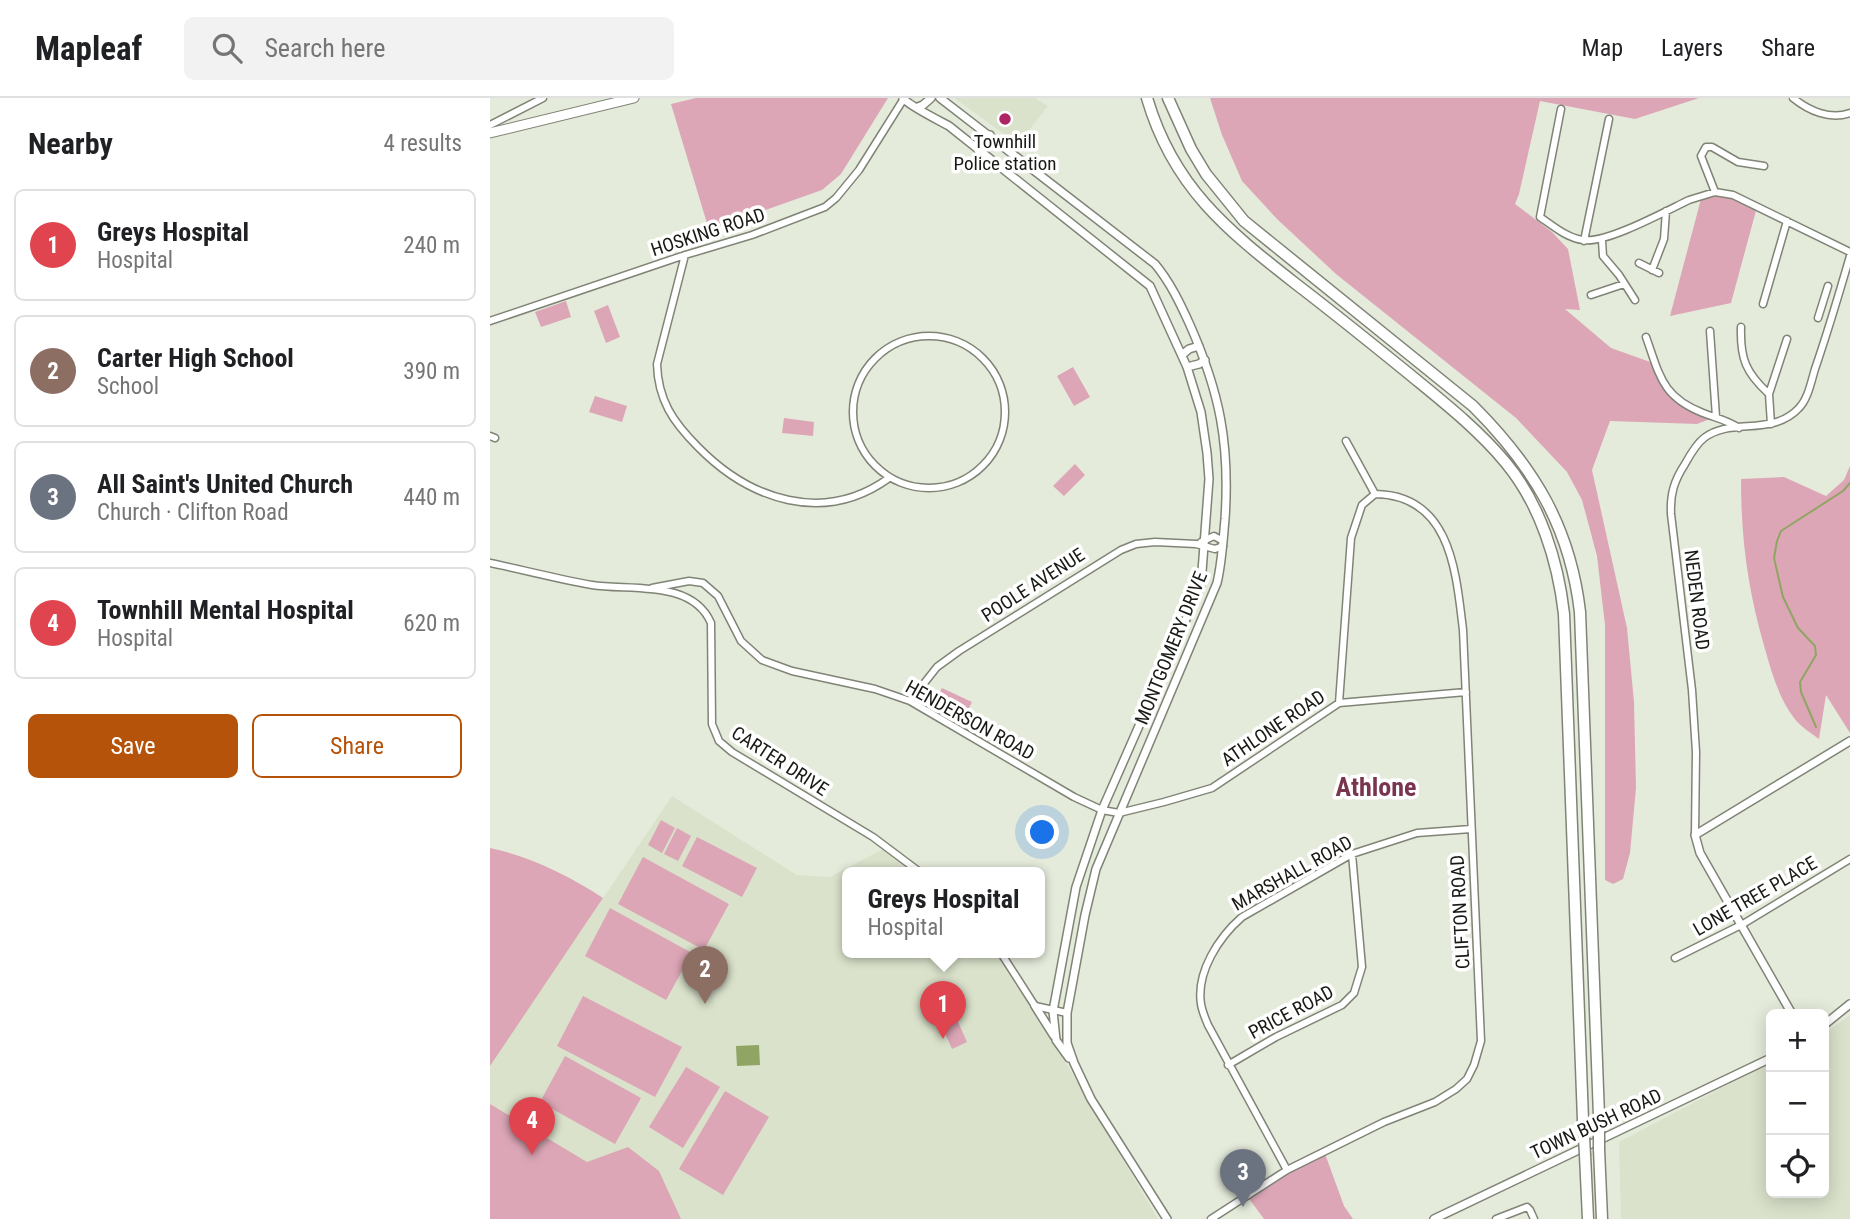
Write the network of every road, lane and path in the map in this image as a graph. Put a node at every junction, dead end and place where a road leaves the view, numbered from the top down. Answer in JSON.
{"nodes":[{"id":1,"x":543,"y":98,"type":"edge"},
{"id":2,"x":634,"y":98,"type":"edge"},
{"id":3,"x":931,"y":98,"type":"edge"},
{"id":4,"x":940,"y":98,"type":"edge"},
{"id":5,"x":1147,"y":98,"type":"edge"},
{"id":6,"x":1168,"y":98,"type":"edge"},
{"id":7,"x":1793,"y":98,"type":"edge"},
{"id":8,"x":903,"y":99,"type":"edge"},
{"id":9,"x":915,"y":106,"type":"junction"},
{"id":10,"x":523,"y":108,"type":"junction"},
{"id":11,"x":1561,"y":109,"type":"dead end"},
{"id":12,"x":1850,"y":113,"type":"edge"},
{"id":13,"x":895,"y":116,"type":"junction"},
{"id":14,"x":1609,"y":119,"type":"dead end"},
{"id":15,"x":490,"y":125,"type":"edge"},
{"id":16,"x":524,"y":125,"type":"junction"},
{"id":17,"x":490,"y":133,"type":"edge"},
{"id":18,"x":989,"y":135,"type":"junction"},
{"id":19,"x":978,"y":150,"type":"junction"},
{"id":20,"x":1764,"y":166,"type":"dead end"},
{"id":21,"x":1715,"y":192,"type":"junction"},
{"id":22,"x":1666,"y":211,"type":"junction"},
{"id":23,"x":1787,"y":221,"type":"junction"},
{"id":24,"x":1602,"y":240,"type":"junction"},
{"id":25,"x":1584,"y":241,"type":"junction"},
{"id":26,"x":1850,"y":254,"type":"edge"},
{"id":27,"x":685,"y":255,"type":"junction"},
{"id":28,"x":1639,"y":263,"type":"dead end"},
{"id":29,"x":1625,"y":284,"type":"junction"},
{"id":30,"x":1828,"y":286,"type":"dead end"},
{"id":31,"x":1591,"y":295,"type":"dead end"},
{"id":32,"x":1635,"y":300,"type":"dead end"},
{"id":33,"x":1763,"y":304,"type":"dead end"},
{"id":34,"x":1823,"y":304,"type":"junction"},
{"id":35,"x":1836,"y":306,"type":"junction"},
{"id":36,"x":1818,"y":318,"type":"dead end"},
{"id":37,"x":490,"y":321,"type":"edge"},
{"id":38,"x":1741,"y":327,"type":"dead end"},
{"id":39,"x":1710,"y":331,"type":"dead end"},
{"id":40,"x":1646,"y":337,"type":"dead end"},
{"id":41,"x":1787,"y":340,"type":"dead end"},
{"id":42,"x":1199,"y":346,"type":"junction"},
{"id":43,"x":1182,"y":355,"type":"junction"},
{"id":44,"x":1205,"y":360,"type":"junction"},
{"id":45,"x":1187,"y":367,"type":"junction"},
{"id":46,"x":1769,"y":394,"type":"junction"},
{"id":47,"x":1716,"y":417,"type":"junction"},
{"id":48,"x":1771,"y":424,"type":"junction"},
{"id":49,"x":1739,"y":428,"type":"junction"},
{"id":50,"x":1346,"y":441,"type":"dead end"},
{"id":51,"x":890,"y":478,"type":"junction"},
{"id":52,"x":1375,"y":494,"type":"junction"},
{"id":53,"x":1202,"y":543,"type":"junction"},
{"id":54,"x":1223,"y":543,"type":"junction"},
{"id":55,"x":490,"y":563,"type":"edge"},
{"id":56,"x":689,"y":581,"type":"junction"},
{"id":57,"x":652,"y":589,"type":"junction"},
{"id":58,"x":682,"y":597,"type":"junction"},
{"id":59,"x":1158,"y":683,"type":"junction"},
{"id":60,"x":1172,"y":689,"type":"junction"},
{"id":61,"x":1466,"y":692,"type":"junction"},
{"id":62,"x":1154,"y":693,"type":"junction"},
{"id":63,"x":1168,"y":699,"type":"junction"},
{"id":64,"x":910,"y":701,"type":"junction"},
{"id":65,"x":1339,"y":702,"type":"junction"},
{"id":66,"x":1850,"y":741,"type":"edge"},
{"id":67,"x":1102,"y":810,"type":"junction"},
{"id":68,"x":1119,"y":813,"type":"junction"},
{"id":69,"x":1471,"y":829,"type":"junction"},
{"id":70,"x":1695,"y":835,"type":"junction"},
{"id":71,"x":1352,"y":854,"type":"junction"},
{"id":72,"x":1850,"y":859,"type":"edge"},
{"id":73,"x":913,"y":867,"type":"edge"},
{"id":74,"x":1074,"y":899,"type":"junction"},
{"id":75,"x":1088,"y":901,"type":"junction"},
{"id":76,"x":1072,"y":914,"type":"junction"},
{"id":77,"x":1085,"y":915,"type":"junction"},
{"id":78,"x":1743,"y":924,"type":"junction"},
{"id":79,"x":1004,"y":958,"type":"edge"},
{"id":80,"x":1675,"y":958,"type":"dead end"},
{"id":81,"x":1850,"y":1004,"type":"edge"},
{"id":82,"x":1035,"y":1006,"type":"junction"},
{"id":83,"x":1790,"y":1009,"type":"edge"},
{"id":84,"x":1053,"y":1011,"type":"junction"},
{"id":85,"x":1067,"y":1013,"type":"junction"},
{"id":86,"x":1829,"y":1021,"type":"edge"},
{"id":87,"x":1056,"y":1040,"type":"junction"},
{"id":88,"x":1766,"y":1060,"type":"edge"},
{"id":89,"x":1074,"y":1063,"type":"junction"},
{"id":90,"x":1228,"y":1065,"type":"junction"},
{"id":91,"x":1287,"y":1170,"type":"junction"},
{"id":92,"x":1167,"y":1219,"type":"edge"},
{"id":93,"x":1211,"y":1219,"type":"edge"},
{"id":94,"x":1434,"y":1219,"type":"edge"},
{"id":95,"x":1496,"y":1219,"type":"edge"},
{"id":96,"x":1534,"y":1219,"type":"edge"},
{"id":97,"x":1588,"y":1219,"type":"edge"},
{"id":98,"x":1602,"y":1219,"type":"edge"}],
"edges":[{"from":1,"to":10,"type":"street"},
{"from":2,"to":16,"type":"main road"},
{"from":3,"to":9,"type":"street"},
{"from":4,"to":18,"type":"street","name":"MONTGOMERY DRIVE"},
{"from":5,"to":97,"type":"highway","bridge":true},
{"from":6,"to":98,"type":"highway","bridge":true},
{"from":7,"to":12,"type":"street"},
{"from":8,"to":9,"type":"street","name":"MONTGOMERY DRIVE"},
{"from":8,"to":13,"type":"street","name":"HOSKING ROAD"},
{"from":9,"to":13,"type":"street","name":"HOSKING ROAD"},
{"from":9,"to":19,"type":"street","name":"MONTGOMERY DRIVE"},
{"from":10,"to":15,"type":"street"},
{"from":10,"to":16,"type":"street"},
{"from":11,"to":25,"type":"street"},
{"from":13,"to":27,"type":"street","name":"HOSKING ROAD"},
{"from":14,"to":25,"type":"street"},
{"from":16,"to":17,"type":"main road"},
{"from":18,"to":19,"type":"street"},
{"from":18,"to":42,"type":"street","name":"MONTGOMERY DRIVE"},
{"from":19,"to":43,"type":"street","name":"MONTGOMERY DRIVE"},
{"from":20,"to":21,"type":"street"},
{"from":21,"to":22,"type":"street"},
{"from":21,"to":23,"type":"street"},
{"from":22,"to":24,"type":"street"},
{"from":22,"to":28,"type":"street"},
{"from":23,"to":26,"type":"street"},
{"from":23,"to":33,"type":"street"},
{"from":24,"to":25,"type":"street"},
{"from":24,"to":29,"type":"street"},
{"from":26,"to":35,"type":"street","name":"NEDEN ROAD"},
{"from":27,"to":37,"type":"street","name":"HOSKING ROAD"},
{"from":27,"to":51,"type":"street"},
{"from":29,"to":31,"type":"street"},
{"from":29,"to":32,"type":"street"},
{"from":30,"to":34,"type":"street"},
{"from":34,"to":35,"type":"street"},
{"from":34,"to":36,"type":"street"},
{"from":35,"to":48,"type":"street","name":"NEDEN ROAD"},
{"from":38,"to":46,"type":"street"},
{"from":39,"to":47,"type":"street"},
{"from":40,"to":47,"type":"street"},
{"from":41,"to":46,"type":"street"},
{"from":42,"to":43,"type":"street"},
{"from":42,"to":44,"type":"street","name":"MONTGOMERY DRIVE"},
{"from":43,"to":45,"type":"street","name":"MONTGOMERY DRIVE"},
{"from":44,"to":45,"type":"street"},
{"from":44,"to":54,"type":"street","name":"MONTGOMERY DRIVE"},
{"from":45,"to":53,"type":"street","name":"MONTGOMERY DRIVE"},
{"from":46,"to":48,"type":"street"},
{"from":47,"to":49,"type":"street"},
{"from":48,"to":49,"type":"street","name":"NEDEN ROAD"},
{"from":49,"to":70,"type":"street","name":"NEDEN ROAD"},
{"from":50,"to":52,"type":"street"},
{"from":51,"to":51,"type":"street"},
{"from":52,"to":61,"type":"street","name":"CLIFTON ROAD"},
{"from":52,"to":65,"type":"street"},
{"from":53,"to":54,"type":"street","name":"POOLE AVENUE"},
{"from":53,"to":54,"type":"street","name":"POOLE AVENUE"},
{"from":53,"to":59,"type":"street","name":"MONTGOMERY DRIVE"},
{"from":53,"to":64,"type":"street","name":"POOLE AVENUE"},
{"from":54,"to":60,"type":"street","name":"MONTGOMERY DRIVE"},
{"from":55,"to":57,"type":"street"},
{"from":56,"to":57,"type":"street"},
{"from":56,"to":58,"type":"street"},
{"from":56,"to":64,"type":"street","name":"HENDERSON ROAD"},
{"from":57,"to":58,"type":"street"},
{"from":58,"to":73,"type":"street","name":"CARTER DRIVE"},
{"from":59,"to":60,"type":"street"},
{"from":59,"to":62,"type":"street","name":"MONTGOMERY DRIVE"},
{"from":60,"to":63,"type":"street","name":"MONTGOMERY DRIVE"},
{"from":61,"to":65,"type":"street","name":"ATHLONE ROAD"},
{"from":61,"to":69,"type":"street","name":"CLIFTON ROAD"},
{"from":62,"to":63,"type":"street"},
{"from":62,"to":67,"type":"street","name":"MONTGOMERY DRIVE"},
{"from":63,"to":68,"type":"street","name":"MONTGOMERY DRIVE"},
{"from":64,"to":67,"type":"street","name":"HENDERSON ROAD"},
{"from":65,"to":68,"type":"street","name":"ATHLONE ROAD"},
{"from":66,"to":70,"type":"street"},
{"from":67,"to":68,"type":"street","name":"ATHLONE ROAD"},
{"from":67,"to":74,"type":"street","name":"MONTGOMERY DRIVE"},
{"from":68,"to":75,"type":"street","name":"MONTGOMERY DRIVE"},
{"from":69,"to":71,"type":"street","name":"MARSHALL ROAD"},
{"from":69,"to":91,"type":"street","name":"CLIFTON ROAD"},
{"from":70,"to":78,"type":"street","name":"NEDEN ROAD"},
{"from":71,"to":90,"type":"street","name":"PRICE ROAD"},
{"from":71,"to":90,"type":"street","name":"MARSHALL ROAD"},
{"from":72,"to":78,"type":"street","name":"LONE TREE PLACE"},
{"from":74,"to":75,"type":"street"},
{"from":74,"to":76,"type":"street","name":"MONTGOMERY DRIVE"},
{"from":75,"to":77,"type":"street","name":"MONTGOMERY DRIVE"},
{"from":76,"to":77,"type":"street"},
{"from":76,"to":84,"type":"street","name":"MONTGOMERY DRIVE"},
{"from":77,"to":85,"type":"street","name":"MONTGOMERY DRIVE"},
{"from":78,"to":80,"type":"street","name":"LONE TREE PLACE"},
{"from":78,"to":83,"type":"street","name":"NEDEN ROAD"},
{"from":79,"to":82,"type":"street"},
{"from":81,"to":86,"type":"street"},
{"from":82,"to":84,"type":"street"},
{"from":82,"to":87,"type":"street"},
{"from":84,"to":85,"type":"street"},
{"from":84,"to":87,"type":"street","name":"MONTGOMERY DRIVE"},
{"from":85,"to":89,"type":"street","name":"MONTGOMERY DRIVE"},
{"from":87,"to":89,"type":"street","name":"MONTGOMERY DRIVE"},
{"from":88,"to":94,"type":"street","name":"TOWN BUSH ROAD"},
{"from":89,"to":92,"type":"street","name":"MONTGOMERY DRIVE"},
{"from":90,"to":91,"type":"street","name":"MARSHALL ROAD"},
{"from":91,"to":93,"type":"street","name":"CLIFTON ROAD"},
{"from":95,"to":96,"type":"street"}]}
